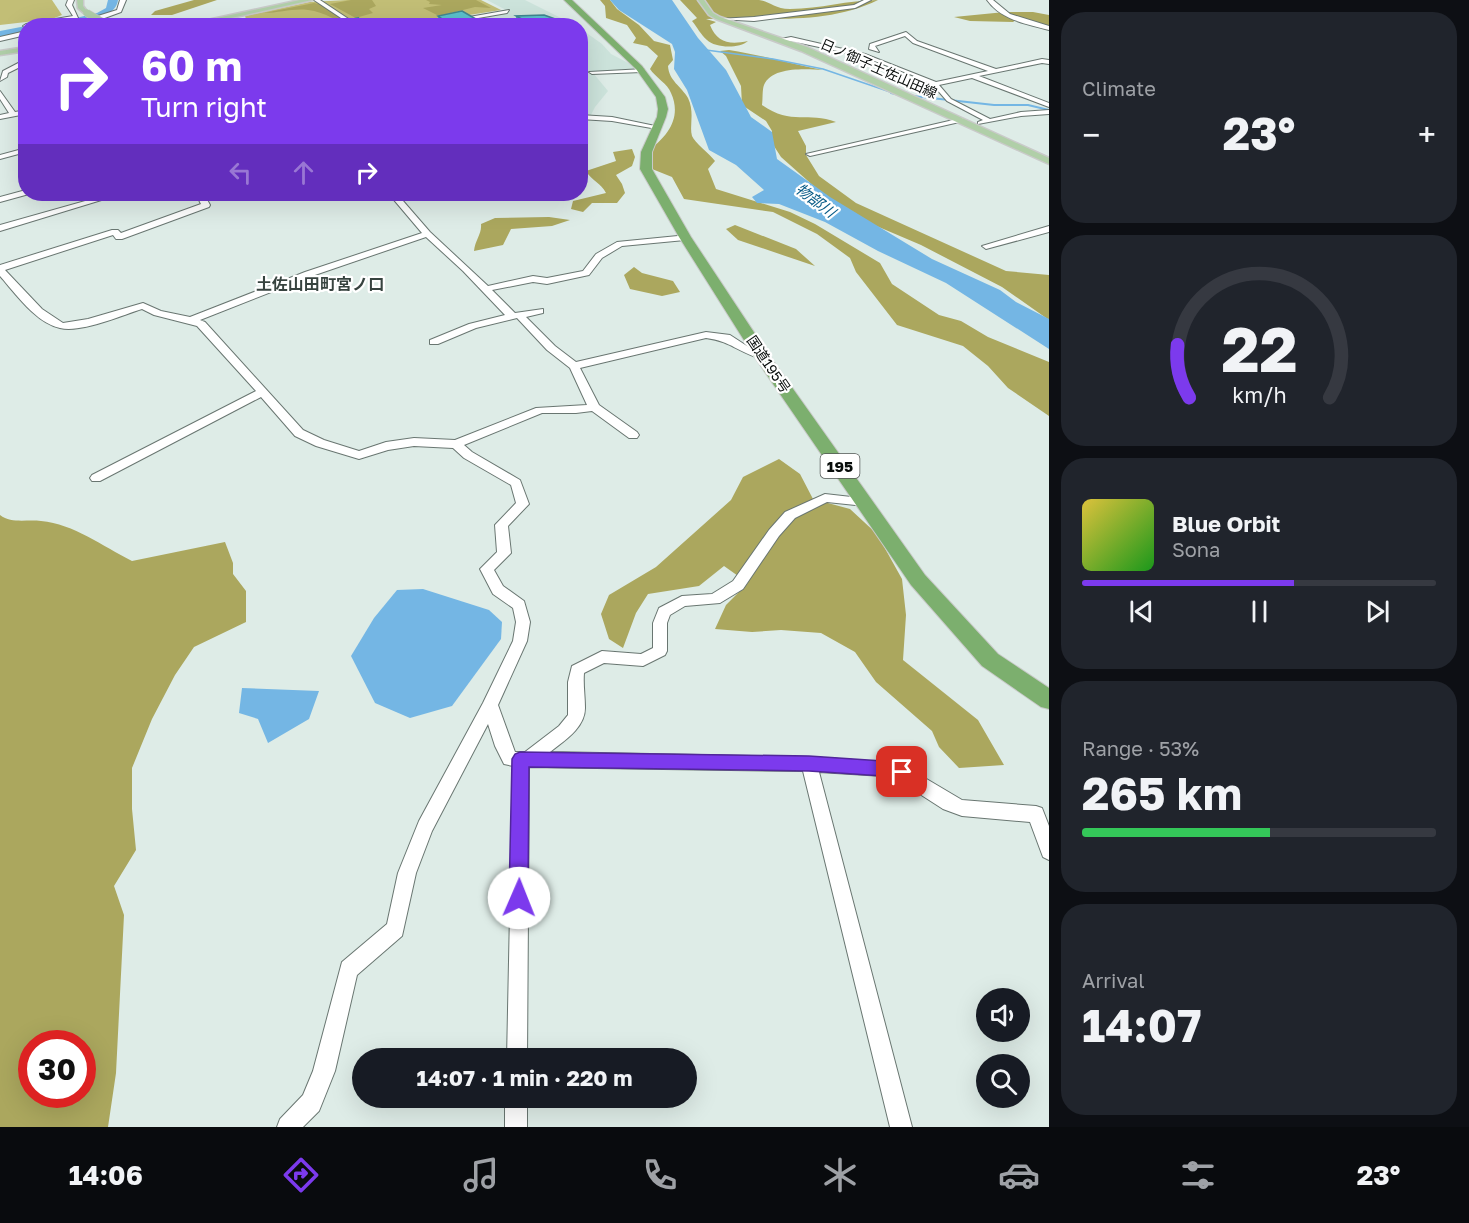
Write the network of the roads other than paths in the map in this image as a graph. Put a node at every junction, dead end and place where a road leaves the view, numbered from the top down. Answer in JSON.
{"nodes":[{"id":1,"x":71,"y":0,"type":"edge"},
{"id":2,"x":80,"y":0,"type":"edge"},
{"id":3,"x":123,"y":0,"type":"edge"},
{"id":4,"x":309,"y":0,"type":"edge"},
{"id":5,"x":317,"y":0,"type":"edge"},
{"id":6,"x":568,"y":0,"type":"edge"},
{"id":7,"x":700,"y":0,"type":"edge"},
{"id":8,"x":868,"y":0,"type":"edge"},
{"id":9,"x":990,"y":0,"type":"edge"},
{"id":10,"x":507,"y":11,"type":"dead end"},
{"id":11,"x":66,"y":18,"type":"edge"},
{"id":12,"x":95,"y":18,"type":"edge"},
{"id":13,"x":101,"y":18,"type":"edge"},
{"id":14,"x":222,"y":18,"type":"edge"},
{"id":15,"x":345,"y":18,"type":"edge"},
{"id":16,"x":466,"y":18,"type":"edge"},
{"id":17,"x":587,"y":18,"type":"edge"},
{"id":18,"x":588,"y":19,"type":"edge"},
{"id":19,"x":721,"y":19,"type":"junction"},
{"id":20,"x":1049,"y":28,"type":"edge"},
{"id":21,"x":18,"y":35,"type":"edge"},
{"id":22,"x":0,"y":39,"type":"edge"},
{"id":23,"x":779,"y":40,"type":"junction"},
{"id":24,"x":18,"y":50,"type":"edge"},
{"id":25,"x":877,"y":51,"type":"dead end"},
{"id":26,"x":0,"y":53,"type":"edge"},
{"id":27,"x":1049,"y":62,"type":"edge"},
{"id":28,"x":18,"y":65,"type":"edge"},
{"id":29,"x":642,"y":70,"type":"junction"},
{"id":30,"x":995,"y":71,"type":"junction"},
{"id":31,"x":592,"y":72,"type":"dead end"},
{"id":32,"x":973,"y":76,"type":"junction"},
{"id":33,"x":0,"y":79,"type":"edge"},
{"id":34,"x":935,"y":84,"type":"junction"},
{"id":35,"x":0,"y":93,"type":"edge"},
{"id":36,"x":1049,"y":105,"type":"edge"},
{"id":37,"x":1049,"y":112,"type":"edge"},
{"id":38,"x":18,"y":114,"type":"edge"},
{"id":39,"x":14,"y":115,"type":"junction"},
{"id":40,"x":0,"y":117,"type":"edge"},
{"id":41,"x":588,"y":118,"type":"edge"},
{"id":42,"x":962,"y":120,"type":"junction"},
{"id":43,"x":989,"y":122,"type":"junction"},
{"id":44,"x":972,"y":125,"type":"junction"},
{"id":45,"x":657,"y":127,"type":"junction"},
{"id":46,"x":18,"y":152,"type":"edge"},
{"id":47,"x":810,"y":153,"type":"dead end"},
{"id":48,"x":0,"y":157,"type":"edge"},
{"id":49,"x":1049,"y":161,"type":"edge"},
{"id":50,"x":18,"y":194,"type":"edge"},
{"id":51,"x":0,"y":200,"type":"edge"},
{"id":52,"x":93,"y":201,"type":"edge"},
{"id":53,"x":204,"y":201,"type":"edge"},
{"id":54,"x":399,"y":201,"type":"edge"},
{"id":55,"x":0,"y":228,"type":"edge"},
{"id":56,"x":1049,"y":229,"type":"edge"},
{"id":57,"x":428,"y":234,"type":"junction"},
{"id":58,"x":685,"y":237,"type":"junction"},
{"id":59,"x":987,"y":246,"type":"dead end"},
{"id":60,"x":0,"y":269,"type":"edge"},
{"id":61,"x":486,"y":290,"type":"junction"},
{"id":62,"x":540,"y":311,"type":"dead end"},
{"id":63,"x":515,"y":316,"type":"junction"},
{"id":64,"x":192,"y":320,"type":"junction"},
{"id":65,"x":434,"y":342,"type":"dead end"},
{"id":66,"x":762,"y":356,"type":"junction"},
{"id":67,"x":574,"y":366,"type":"junction"},
{"id":68,"x":263,"y":392,"type":"junction"},
{"id":69,"x":594,"y":407,"type":"junction"},
{"id":70,"x":633,"y":435,"type":"dead end"},
{"id":71,"x":456,"y":444,"type":"junction"},
{"id":72,"x":96,"y":478,"type":"dead end"},
{"id":73,"x":865,"y":502,"type":"junction"},
{"id":74,"x":1049,"y":700,"type":"edge"},
{"id":75,"x":490,"y":705,"type":"junction"},
{"id":76,"x":525,"y":759,"type":"junction"},
{"id":77,"x":809,"y":764,"type":"junction"},
{"id":78,"x":1049,"y":851,"type":"edge"},
{"id":79,"x":517,"y":1048,"type":"edge"},
{"id":80,"x":516,"y":1108,"type":"edge"},
{"id":81,"x":288,"y":1127,"type":"edge"},
{"id":82,"x":516,"y":1127,"type":"edge"},
{"id":83,"x":901,"y":1127,"type":"edge"}],
"edges":[{"from":1,"to":11,"type":"street"},
{"from":2,"to":12,"type":"main road","bridge":true},
{"from":3,"to":13,"type":"street"},
{"from":4,"to":14,"type":"main road"},
{"from":5,"to":15,"type":"street"},
{"from":6,"to":17,"type":"highway","name":"国道195号","number":"195"},
{"from":7,"to":19,"type":"main road","name":"日ノ御子土佐山田線"},
{"from":8,"to":19,"type":"street"},
{"from":9,"to":20,"type":"street"},
{"from":10,"to":16,"type":"street"},
{"from":18,"to":29,"type":"highway","name":"国道195号","number":"195"},
{"from":19,"to":23,"type":"main road","name":"日ノ御子土佐山田線"},
{"from":21,"to":22,"type":"street"},
{"from":23,"to":34,"type":"street"},
{"from":23,"to":42,"type":"main road","name":"日ノ御子土佐山田線"},
{"from":24,"to":26,"type":"main road"},
{"from":25,"to":30,"type":"street"},
{"from":27,"to":30,"type":"street"},
{"from":28,"to":33,"type":"street"},
{"from":29,"to":31,"type":"street"},
{"from":29,"to":45,"type":"highway","name":"国道195号","number":"195"},
{"from":30,"to":32,"type":"street"},
{"from":32,"to":34,"type":"street"},
{"from":32,"to":36,"type":"street"},
{"from":34,"to":43,"type":"street"},
{"from":35,"to":39,"type":"street"},
{"from":37,"to":43,"type":"street"},
{"from":38,"to":39,"type":"street"},
{"from":39,"to":40,"type":"street"},
{"from":41,"to":45,"type":"street"},
{"from":42,"to":44,"type":"main road","name":"日ノ御子土佐山田線"},
{"from":42,"to":47,"type":"street"},
{"from":43,"to":44,"type":"street"},
{"from":44,"to":49,"type":"main road","name":"日ノ御子土佐山田線"},
{"from":45,"to":58,"type":"highway","name":"国道195号","number":"195"},
{"from":46,"to":48,"type":"street"},
{"from":50,"to":51,"type":"street"},
{"from":52,"to":55,"type":"street"},
{"from":53,"to":60,"type":"street"},
{"from":54,"to":57,"type":"street"},
{"from":56,"to":59,"type":"street"},
{"from":57,"to":61,"type":"street"},
{"from":57,"to":64,"type":"street"},
{"from":58,"to":61,"type":"street"},
{"from":58,"to":66,"type":"highway","name":"国道195号","number":"195"},
{"from":60,"to":64,"type":"street"},
{"from":61,"to":63,"type":"street"},
{"from":62,"to":63,"type":"street"},
{"from":63,"to":65,"type":"street"},
{"from":63,"to":67,"type":"street"},
{"from":64,"to":68,"type":"street"},
{"from":66,"to":67,"type":"street"},
{"from":66,"to":73,"type":"highway","name":"国道195号","number":"195"},
{"from":67,"to":69,"type":"street"},
{"from":68,"to":71,"type":"street"},
{"from":68,"to":72,"type":"street"},
{"from":69,"to":70,"type":"street"},
{"from":69,"to":71,"type":"street"},
{"from":71,"to":75,"type":"street"},
{"from":73,"to":74,"type":"highway","name":"国道195号","number":"195"},
{"from":73,"to":76,"type":"street"},
{"from":75,"to":76,"type":"street"},
{"from":75,"to":81,"type":"street"},
{"from":76,"to":77,"type":"street"},
{"from":76,"to":79,"type":"street"},
{"from":77,"to":78,"type":"street"},
{"from":77,"to":83,"type":"street"},
{"from":80,"to":82,"type":"street"}]}
